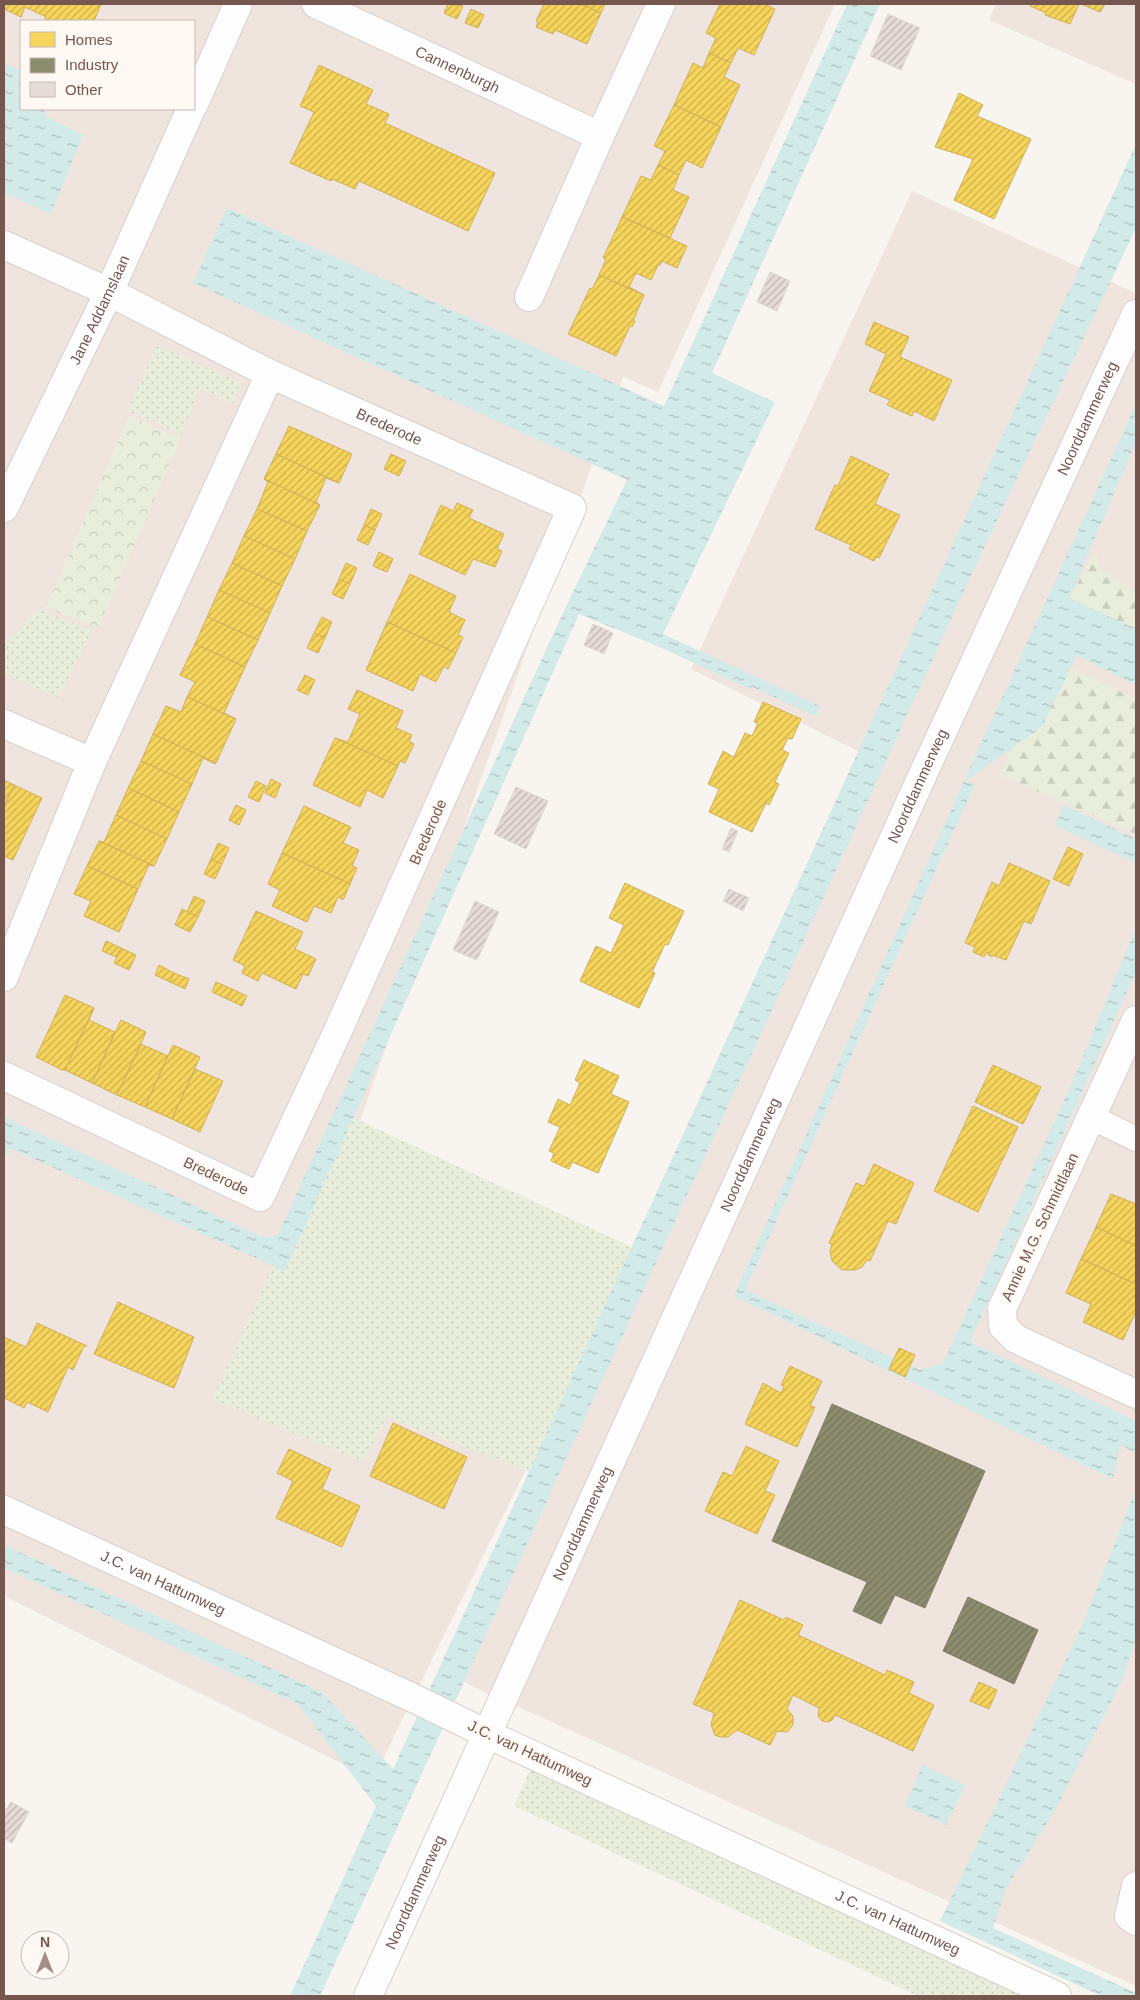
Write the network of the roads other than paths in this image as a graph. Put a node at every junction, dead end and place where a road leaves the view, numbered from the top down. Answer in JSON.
{"nodes":[{"id":1,"x":238,"y":4,"type":"edge"},
{"id":2,"x":316,"y":4,"type":"edge"},
{"id":3,"x":661,"y":4,"type":"edge"},
{"id":4,"x":195,"y":102,"type":"edge"},
{"id":5,"x":191,"y":110,"type":"edge"},
{"id":6,"x":600,"y":136,"type":"junction"},
{"id":7,"x":4,"y":245,"type":"edge"},
{"id":8,"x":109,"y":292,"type":"junction"},
{"id":9,"x":529,"y":297,"type":"dead end"},
{"id":10,"x":1136,"y":314,"type":"edge"},
{"id":11,"x":270,"y":374,"type":"junction"},
{"id":12,"x":4,"y":508,"type":"edge"},
{"id":13,"x":4,"y":724,"type":"edge"},
{"id":14,"x":92,"y":762,"type":"junction"},
{"id":15,"x":4,"y":977,"type":"edge"},
{"id":16,"x":1136,"y":1020,"type":"edge"},
{"id":17,"x":4,"y":1076,"type":"edge"},
{"id":18,"x":1091,"y":1117,"type":"junction"},
{"id":19,"x":1136,"y":1139,"type":"edge"},
{"id":20,"x":1136,"y":1394,"type":"edge"},
{"id":21,"x":4,"y":1510,"type":"edge"},
{"id":22,"x":487,"y":1734,"type":"junction"},
{"id":23,"x":1136,"y":1886,"type":"edge"},
{"id":24,"x":1136,"y":1921,"type":"edge"},
{"id":25,"x":368,"y":1996,"type":"edge"},
{"id":26,"x":1057,"y":1996,"type":"edge"}],
"edges":[{"from":1,"to":4,"type":"street"},
{"from":2,"to":6,"type":"street","name":"Cannenburgh"},
{"from":3,"to":6,"type":"street"},
{"from":5,"to":8,"type":"street","name":"Jane Addamslaan"},
{"from":6,"to":9,"type":"street"},
{"from":7,"to":8,"type":"street","name":"Brederode"},
{"from":8,"to":11,"type":"street","name":"Brederode"},
{"from":8,"to":12,"type":"street","name":"Jane Addamslaan"},
{"from":10,"to":22,"type":"street","name":"Noorddammerweg"},
{"from":11,"to":14,"type":"street"},
{"from":11,"to":17,"type":"street","name":"Brederode"},
{"from":13,"to":14,"type":"street"},
{"from":14,"to":15,"type":"street"},
{"from":16,"to":18,"type":"street","name":"Annie M.G. Schmidtlaan"},
{"from":18,"to":19,"type":"street"},
{"from":18,"to":20,"type":"street","name":"Annie M.G. Schmidtlaan"},
{"from":21,"to":22,"type":"street","name":"J.C. van Hattumweg"},
{"from":22,"to":25,"type":"street","name":"Noorddammerweg"},
{"from":22,"to":26,"type":"street","name":"J.C. van Hattumweg"},
{"from":23,"to":24,"type":"street"}]}
